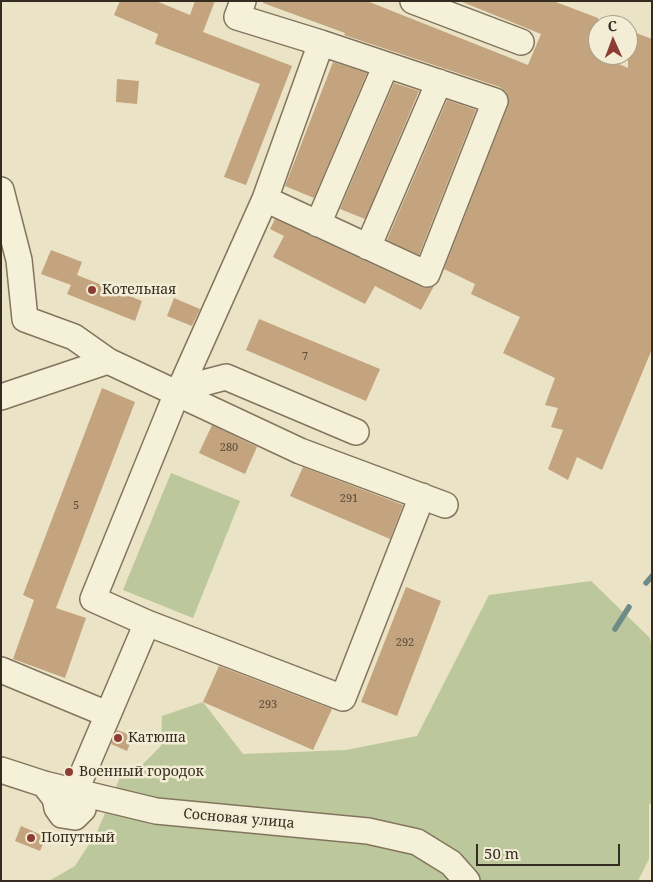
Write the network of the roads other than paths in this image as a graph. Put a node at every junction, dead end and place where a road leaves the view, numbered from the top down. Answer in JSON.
{"nodes":[{"id":1,"x":243,"y":1,"type":"edge"},
{"id":2,"x":414,"y":1,"type":"edge"},
{"id":3,"x":521,"y":42,"type":"dead end"},
{"id":4,"x":321,"y":43,"type":"junction"},
{"id":5,"x":386,"y":65,"type":"junction"},
{"id":6,"x":439,"y":82,"type":"junction"},
{"id":7,"x":1,"y":190,"type":"edge"},
{"id":8,"x":265,"y":199,"type":"junction"},
{"id":9,"x":318,"y":224,"type":"junction"},
{"id":10,"x":368,"y":247,"type":"junction"},
{"id":11,"x":108,"y":361,"type":"junction"},
{"id":12,"x":179,"y":391,"type":"junction"},
{"id":13,"x":1,"y":396,"type":"edge"},
{"id":14,"x":356,"y":432,"type":"dead end"},
{"id":15,"x":422,"y":496,"type":"junction"},
{"id":16,"x":445,"y":506,"type":"dead end"},
{"id":17,"x":147,"y":623,"type":"junction"},
{"id":18,"x":1,"y":670,"type":"edge"},
{"id":19,"x":107,"y":714,"type":"junction"},
{"id":20,"x":1,"y":770,"type":"edge"},
{"id":21,"x":75,"y":792,"type":"junction"},
{"id":22,"x":467,"y":881,"type":"edge"}],
"edges":[{"from":1,"to":4,"type":"street"},
{"from":2,"to":3,"type":"street"},
{"from":4,"to":5,"type":"street"},
{"from":4,"to":8,"type":"street"},
{"from":5,"to":6,"type":"street"},
{"from":5,"to":9,"type":"street"},
{"from":6,"to":10,"type":"street"},
{"from":6,"to":10,"type":"street"},
{"from":7,"to":11,"type":"street"},
{"from":8,"to":9,"type":"street"},
{"from":8,"to":12,"type":"street"},
{"from":9,"to":10,"type":"street"},
{"from":11,"to":12,"type":"street"},
{"from":11,"to":13,"type":"street"},
{"from":12,"to":14,"type":"street"},
{"from":12,"to":15,"type":"street"},
{"from":12,"to":17,"type":"street"},
{"from":15,"to":16,"type":"street"},
{"from":15,"to":17,"type":"street"},
{"from":17,"to":19,"type":"street"},
{"from":18,"to":19,"type":"street"},
{"from":19,"to":21,"type":"street"},
{"from":20,"to":21,"type":"street"},
{"from":21,"to":22,"type":"street","name":"Сосновая улица"}]}
